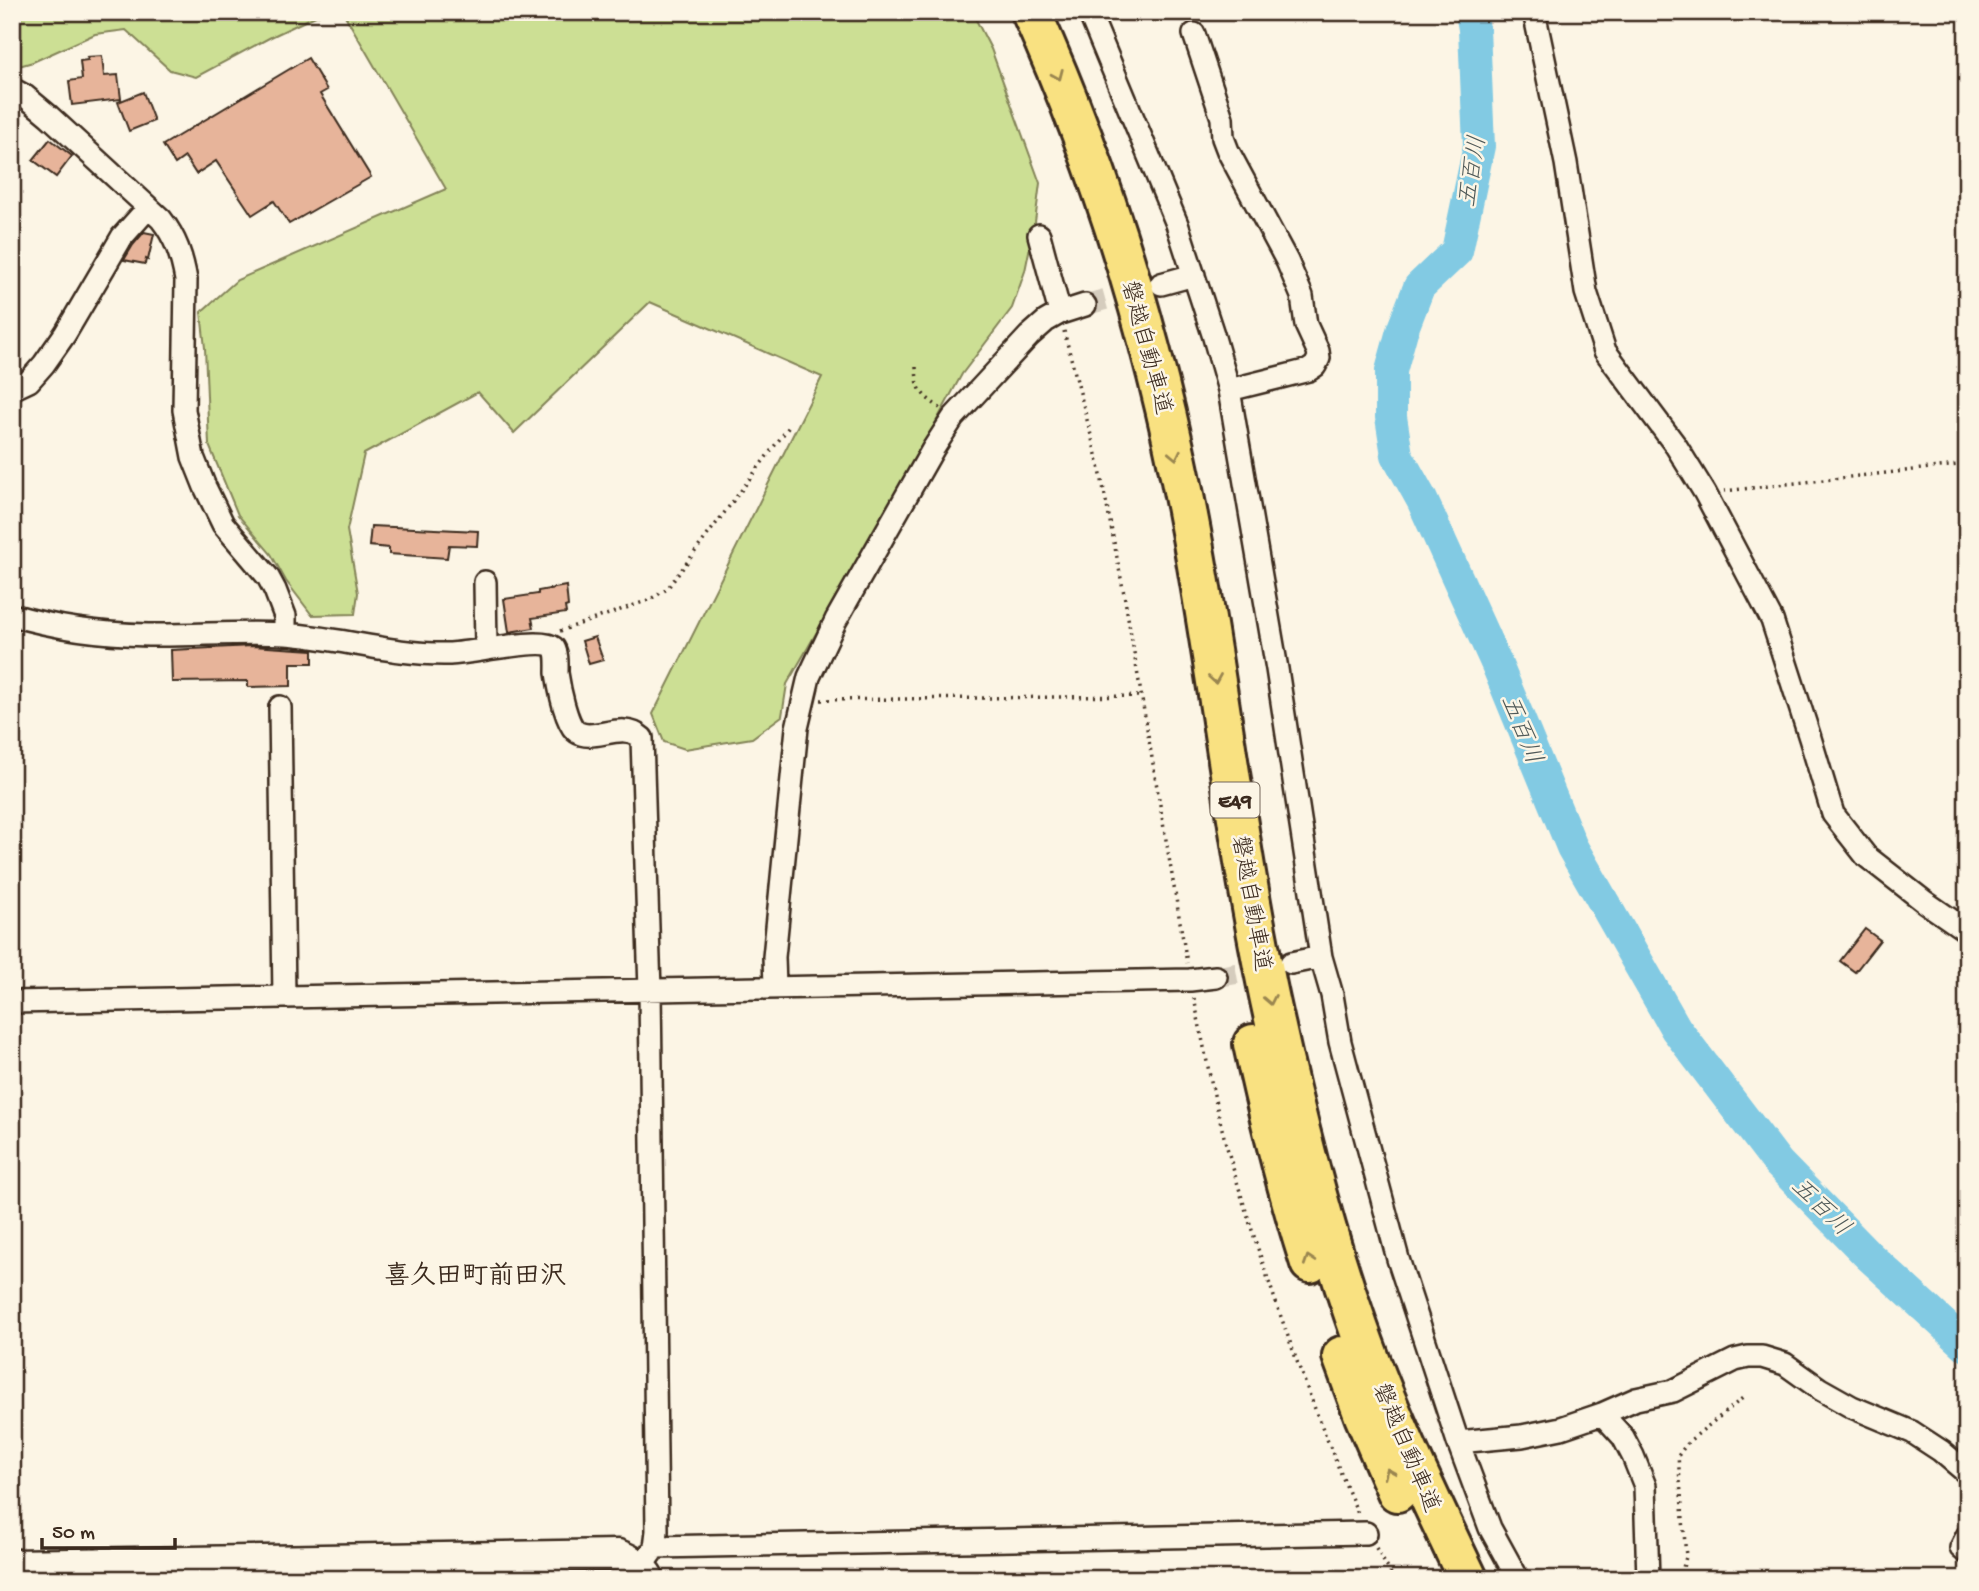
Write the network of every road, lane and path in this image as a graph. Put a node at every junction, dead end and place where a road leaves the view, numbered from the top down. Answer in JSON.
{"nodes":[{"id":1,"x":1002,"y":12,"type":"edge"},
{"id":2,"x":1031,"y":12,"type":"edge"},
{"id":3,"x":1089,"y":12,"type":"edge"},
{"id":4,"x":1534,"y":12,"type":"edge"},
{"id":5,"x":1194,"y":34,"type":"dead end"},
{"id":6,"x":12,"y":89,"type":"edge"},
{"id":7,"x":148,"y":208,"type":"junction"},
{"id":8,"x":1039,"y":235,"type":"dead end"},
{"id":9,"x":1194,"y":275,"type":"junction"},
{"id":10,"x":1161,"y":284,"type":"tunnel mouth"},
{"id":11,"x":1085,"y":305,"type":"tunnel mouth"},
{"id":12,"x":1060,"y":313,"type":"junction"},
{"id":13,"x":916,"y":367,"type":"dead end"},
{"id":14,"x":12,"y":389,"type":"edge"},
{"id":15,"x":1229,"y":390,"type":"junction"},
{"id":16,"x":953,"y":418,"type":"junction"},
{"id":17,"x":791,"y":424,"type":"dead end"},
{"id":18,"x":1967,"y":464,"type":"edge"},
{"id":19,"x":1705,"y":493,"type":"junction"},
{"id":20,"x":485,"y":582,"type":"dead end"},
{"id":21,"x":12,"y":615,"type":"edge"},
{"id":22,"x":285,"y":634,"type":"junction"},
{"id":23,"x":547,"y":645,"type":"junction"},
{"id":24,"x":486,"y":649,"type":"junction"},
{"id":25,"x":1142,"y":696,"type":"junction"},
{"id":26,"x":802,"y":700,"type":"junction"},
{"id":27,"x":280,"y":707,"type":"dead end"},
{"id":28,"x":1967,"y":931,"type":"edge"},
{"id":29,"x":1321,"y":957,"type":"junction"},
{"id":30,"x":1291,"y":963,"type":"tunnel mouth"},
{"id":31,"x":1216,"y":977,"type":"tunnel mouth"},
{"id":32,"x":1190,"y":980,"type":"junction"},
{"id":33,"x":775,"y":987,"type":"junction"},
{"id":34,"x":650,"y":991,"type":"junction"},
{"id":35,"x":284,"y":997,"type":"junction"},
{"id":36,"x":12,"y":1002,"type":"edge"},
{"id":37,"x":1744,"y":1397,"type":"dead end"},
{"id":38,"x":1602,"y":1414,"type":"junction"},
{"id":39,"x":1458,"y":1442,"type":"junction"},
{"id":40,"x":1967,"y":1473,"type":"edge"},
{"id":41,"x":1366,"y":1533,"type":"junction"},
{"id":42,"x":1967,"y":1536,"type":"edge"},
{"id":43,"x":1967,"y":1553,"type":"edge"},
{"id":44,"x":648,"y":1564,"type":"edge"},
{"id":45,"x":12,"y":1565,"type":"edge"},
{"id":46,"x":1394,"y":1579,"type":"edge"},
{"id":47,"x":1439,"y":1579,"type":"edge"},
{"id":48,"x":1468,"y":1579,"type":"edge"},
{"id":49,"x":1518,"y":1579,"type":"edge"},
{"id":50,"x":1648,"y":1579,"type":"edge"},
{"id":51,"x":1677,"y":1579,"type":"edge"}],
"edges":[{"from":47,"to":1,"type":"highway","name":"磐越自動車道","number":"E49","one_way":true},
{"from":2,"to":48,"type":"highway","name":"磐越自動車道","number":"E49","one_way":true},
{"from":3,"to":9,"type":"street"},
{"from":4,"to":19,"type":"street"},
{"from":5,"to":15,"type":"street"},
{"from":6,"to":7,"type":"street"},
{"from":7,"to":14,"type":"street"},
{"from":7,"to":22,"type":"street"},
{"from":8,"to":12,"type":"street"},
{"from":9,"to":10,"type":"street"},
{"from":9,"to":15,"type":"street"},
{"from":11,"to":12,"type":"street"},
{"from":12,"to":16,"type":"street"},
{"from":12,"to":25,"type":"path"},
{"from":13,"to":16,"type":"path"},
{"from":15,"to":29,"type":"street"},
{"from":16,"to":26,"type":"street"},
{"from":17,"to":23,"type":"path"},
{"from":18,"to":19,"type":"path"},
{"from":19,"to":28,"type":"street"},
{"from":20,"to":24,"type":"street"},
{"from":21,"to":22,"type":"street"},
{"from":22,"to":24,"type":"street"},
{"from":23,"to":24,"type":"street"},
{"from":23,"to":34,"type":"street"},
{"from":25,"to":26,"type":"path"},
{"from":25,"to":32,"type":"path"},
{"from":26,"to":33,"type":"street"},
{"from":27,"to":35,"type":"street"},
{"from":29,"to":30,"type":"street"},
{"from":29,"to":39,"type":"street"},
{"from":31,"to":32,"type":"street"},
{"from":32,"to":33,"type":"street"},
{"from":32,"to":41,"type":"path"},
{"from":33,"to":34,"type":"street"},
{"from":34,"to":35,"type":"street"},
{"from":34,"to":44,"type":"street"},
{"from":35,"to":36,"type":"street"},
{"from":37,"to":51,"type":"path"},
{"from":38,"to":39,"type":"street"},
{"from":38,"to":40,"type":"street"},
{"from":38,"to":50,"type":"street"},
{"from":39,"to":49,"type":"street"},
{"from":41,"to":44,"type":"street"},
{"from":41,"to":46,"type":"path"},
{"from":42,"to":43,"type":"street"},
{"from":44,"to":45,"type":"street"}]}
